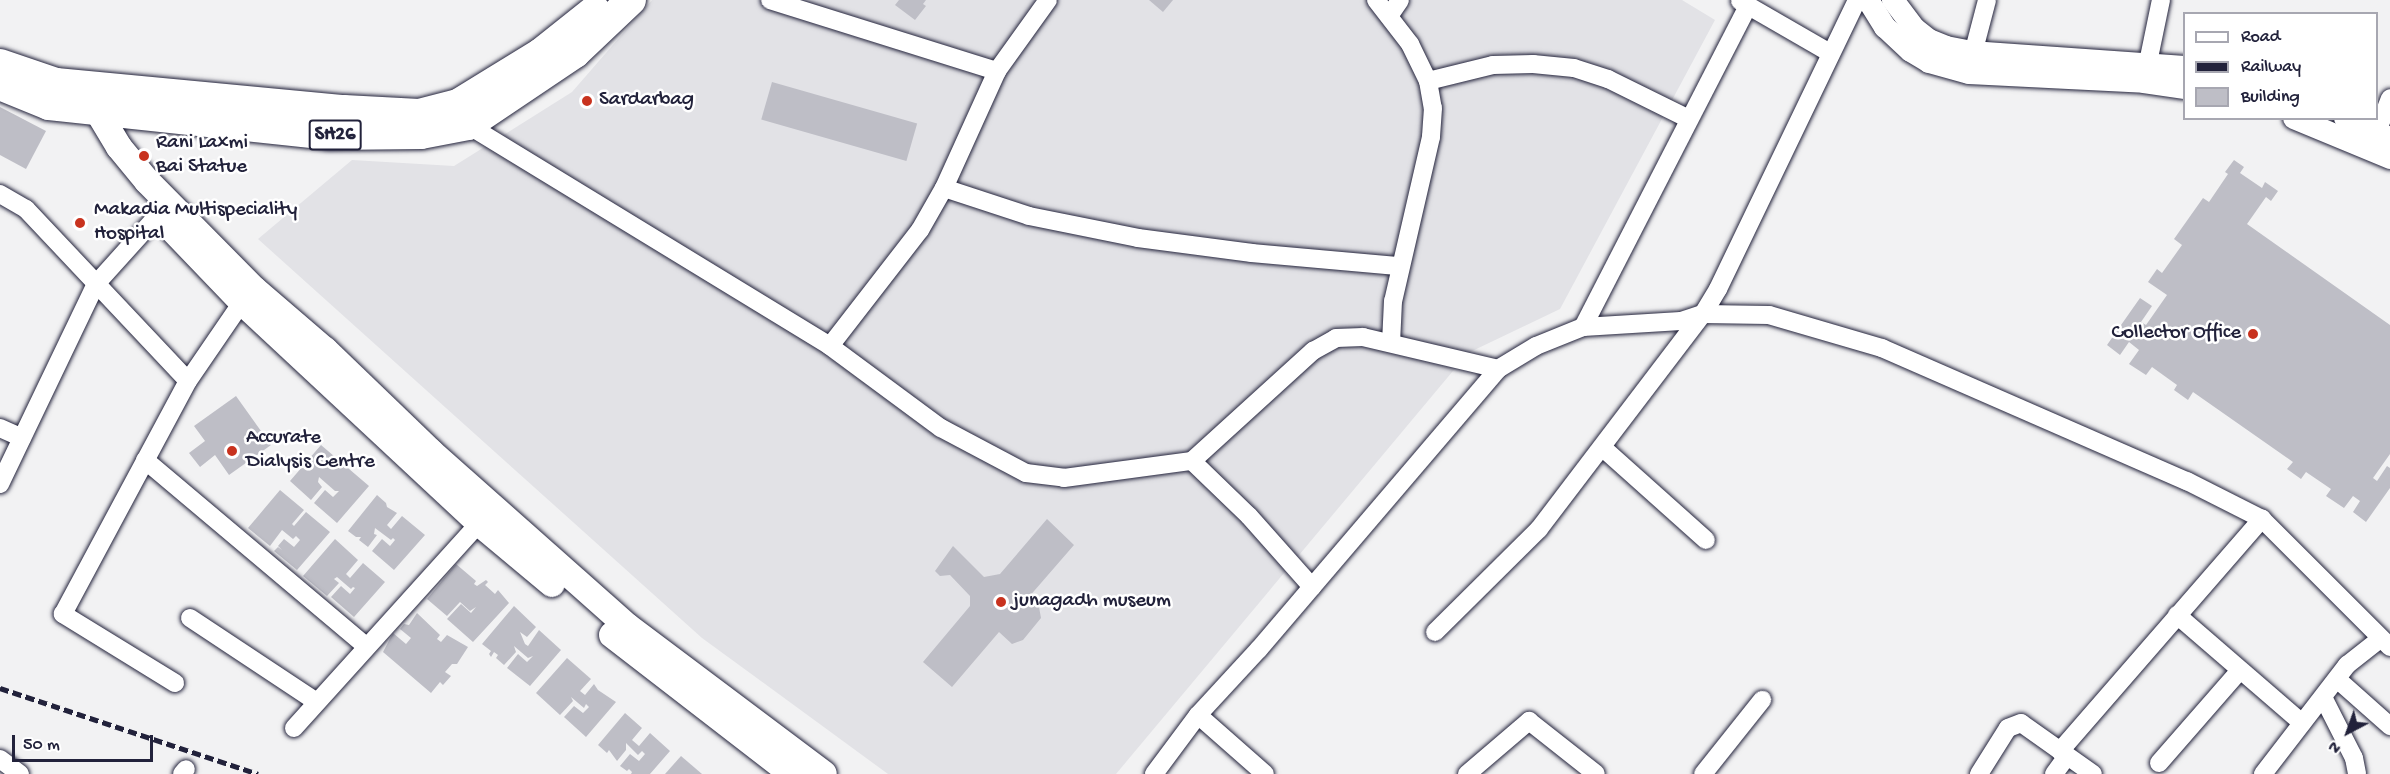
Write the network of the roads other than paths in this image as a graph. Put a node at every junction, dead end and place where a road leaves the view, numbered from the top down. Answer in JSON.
{"nodes":[{"id":1,"x":770,"y":0,"type":"edge"},
{"id":2,"x":1048,"y":0,"type":"edge"},
{"id":3,"x":1376,"y":0,"type":"edge"},
{"id":4,"x":1400,"y":0,"type":"edge"},
{"id":5,"x":1857,"y":0,"type":"edge"},
{"id":6,"x":1868,"y":0,"type":"edge"},
{"id":7,"x":1892,"y":0,"type":"edge"},
{"id":8,"x":1987,"y":0,"type":"edge"},
{"id":9,"x":2162,"y":0,"type":"edge"},
{"id":10,"x":1743,"y":3,"type":"edge"},
{"id":11,"x":607,"y":6,"type":"edge"},
{"id":12,"x":1389,"y":16,"type":"junction"},
{"id":13,"x":1885,"y":27,"type":"junction"},
{"id":14,"x":1830,"y":53,"type":"junction"},
{"id":15,"x":1970,"y":63,"type":"junction"},
{"id":16,"x":0,"y":64,"type":"edge"},
{"id":17,"x":2183,"y":66,"type":"edge"},
{"id":18,"x":996,"y":71,"type":"junction"},
{"id":19,"x":2146,"y":72,"type":"junction"},
{"id":20,"x":1428,"y":81,"type":"junction"},
{"id":21,"x":0,"y":85,"type":"edge"},
{"id":22,"x":2183,"y":88,"type":"edge"},
{"id":23,"x":77,"y":97,"type":"junction"},
{"id":24,"x":2390,"y":98,"type":"edge"},
{"id":25,"x":460,"y":115,"type":"junction"},
{"id":26,"x":1689,"y":119,"type":"junction"},
{"id":27,"x":2299,"y":120,"type":"edge"},
{"id":28,"x":2349,"y":120,"type":"edge"},
{"id":29,"x":2383,"y":135,"type":"edge"},
{"id":30,"x":2390,"y":158,"type":"edge"},
{"id":31,"x":944,"y":188,"type":"junction"},
{"id":32,"x":0,"y":194,"type":"edge"},
{"id":33,"x":159,"y":214,"type":"junction"},
{"id":34,"x":1399,"y":266,"type":"junction"},
{"id":35,"x":96,"y":284,"type":"junction"},
{"id":36,"x":242,"y":302,"type":"junction"},
{"id":37,"x":1703,"y":314,"type":"junction"},
{"id":38,"x":1583,"y":327,"type":"junction"},
{"id":39,"x":1391,"y":343,"type":"junction"},
{"id":40,"x":830,"y":346,"type":"junction"},
{"id":41,"x":1498,"y":369,"type":"junction"},
{"id":42,"x":188,"y":381,"type":"junction"},
{"id":43,"x":0,"y":428,"type":"edge"},
{"id":44,"x":22,"y":438,"type":"junction"},
{"id":45,"x":1604,"y":448,"type":"junction"},
{"id":46,"x":145,"y":459,"type":"junction"},
{"id":47,"x":1192,"y":461,"type":"junction"},
{"id":48,"x":0,"y":484,"type":"edge"},
{"id":49,"x":2262,"y":519,"type":"junction"},
{"id":50,"x":479,"y":523,"type":"junction"},
{"id":51,"x":1706,"y":540,"type":"dead end"},
{"id":52,"x":1312,"y":587,"type":"junction"},
{"id":53,"x":2177,"y":615,"type":"junction"},
{"id":54,"x":190,"y":618,"type":"dead end"},
{"id":55,"x":1435,"y":632,"type":"dead end"},
{"id":56,"x":2385,"y":643,"type":"edge"},
{"id":57,"x":367,"y":647,"type":"junction"},
{"id":58,"x":2240,"y":670,"type":"junction"},
{"id":59,"x":2337,"y":679,"type":"junction"},
{"id":60,"x":175,"y":683,"type":"dead end"},
{"id":61,"x":2323,"y":697,"type":"junction"},
{"id":62,"x":1762,"y":700,"type":"dead end"},
{"id":63,"x":317,"y":702,"type":"junction"},
{"id":64,"x":1198,"y":715,"type":"junction"},
{"id":65,"x":2302,"y":723,"type":"junction"},
{"id":66,"x":2390,"y":726,"type":"edge"},
{"id":67,"x":294,"y":728,"type":"dead end"},
{"id":68,"x":2064,"y":753,"type":"junction"},
{"id":69,"x":0,"y":759,"type":"edge"},
{"id":70,"x":2159,"y":763,"type":"dead end"},
{"id":71,"x":20,"y":774,"type":"edge"},
{"id":72,"x":792,"y":774,"type":"edge"},
{"id":73,"x":825,"y":774,"type":"edge"},
{"id":74,"x":1154,"y":774,"type":"edge"},
{"id":75,"x":1264,"y":774,"type":"edge"},
{"id":76,"x":1467,"y":774,"type":"edge"},
{"id":77,"x":1596,"y":774,"type":"edge"},
{"id":78,"x":1702,"y":774,"type":"edge"},
{"id":79,"x":1979,"y":774,"type":"edge"},
{"id":80,"x":2054,"y":774,"type":"edge"},
{"id":81,"x":2093,"y":774,"type":"edge"},
{"id":82,"x":2263,"y":774,"type":"edge"},
{"id":83,"x":2357,"y":774,"type":"edge"}],
"edges":[{"from":1,"to":18,"type":"street"},
{"from":2,"to":18,"type":"street"},
{"from":3,"to":12,"type":"street"},
{"from":4,"to":12,"type":"street"},
{"from":5,"to":14,"type":"street"},
{"from":6,"to":13,"type":"street"},
{"from":7,"to":13,"type":"street"},
{"from":7,"to":15,"type":"street"},
{"from":8,"to":15,"type":"street"},
{"from":9,"to":19,"type":"street"},
{"from":10,"to":14,"type":"street"},
{"from":10,"to":26,"type":"street"},
{"from":11,"to":25,"type":"main road","number":"SH26"},
{"from":12,"to":20,"type":"street"},
{"from":13,"to":15,"type":"street"},
{"from":14,"to":37,"type":"street"},
{"from":15,"to":19,"type":"street"},
{"from":16,"to":23,"type":"main road","number":"SH26"},
{"from":17,"to":19,"type":"street"},
{"from":18,"to":31,"type":"street"},
{"from":19,"to":22,"type":"street"},
{"from":20,"to":26,"type":"street"},
{"from":20,"to":34,"type":"street"},
{"from":21,"to":23,"type":"main road","number":"SH26"},
{"from":23,"to":25,"type":"main road","number":"SH26"},
{"from":23,"to":33,"type":"main road"},
{"from":23,"to":73,"type":"main road"},
{"from":24,"to":29,"type":"street"},
{"from":25,"to":40,"type":"street"},
{"from":26,"to":38,"type":"street"},
{"from":27,"to":30,"type":"street"},
{"from":28,"to":29,"type":"street"},
{"from":31,"to":34,"type":"street"},
{"from":31,"to":40,"type":"street"},
{"from":32,"to":35,"type":"street"},
{"from":33,"to":35,"type":"street"},
{"from":33,"to":36,"type":"main road"},
{"from":34,"to":39,"type":"street"},
{"from":35,"to":42,"type":"street"},
{"from":35,"to":44,"type":"street"},
{"from":36,"to":42,"type":"street"},
{"from":36,"to":50,"type":"main road"},
{"from":37,"to":38,"type":"street"},
{"from":37,"to":45,"type":"street"},
{"from":37,"to":49,"type":"street"},
{"from":38,"to":41,"type":"street"},
{"from":39,"to":41,"type":"street"},
{"from":39,"to":47,"type":"street"},
{"from":40,"to":47,"type":"street"},
{"from":41,"to":52,"type":"street"},
{"from":42,"to":46,"type":"street"},
{"from":43,"to":44,"type":"street"},
{"from":44,"to":48,"type":"street"},
{"from":45,"to":51,"type":"street"},
{"from":45,"to":55,"type":"street"},
{"from":46,"to":57,"type":"street"},
{"from":46,"to":60,"type":"street"},
{"from":47,"to":52,"type":"street"},
{"from":49,"to":53,"type":"street"},
{"from":49,"to":56,"type":"street"},
{"from":50,"to":57,"type":"street"},
{"from":50,"to":72,"type":"main road"},
{"from":52,"to":64,"type":"street"},
{"from":53,"to":58,"type":"street"},
{"from":53,"to":68,"type":"street"},
{"from":54,"to":63,"type":"street"},
{"from":56,"to":59,"type":"street"},
{"from":57,"to":63,"type":"street"},
{"from":58,"to":65,"type":"street"},
{"from":58,"to":70,"type":"street"},
{"from":59,"to":61,"type":"street"},
{"from":59,"to":66,"type":"street"},
{"from":61,"to":65,"type":"street"},
{"from":61,"to":83,"type":"street"},
{"from":62,"to":78,"type":"street"},
{"from":63,"to":67,"type":"street"},
{"from":64,"to":74,"type":"street"},
{"from":64,"to":75,"type":"street"},
{"from":65,"to":82,"type":"street"},
{"from":68,"to":79,"type":"street"},
{"from":68,"to":80,"type":"street"},
{"from":68,"to":81,"type":"street"},
{"from":69,"to":71,"type":"street"},
{"from":76,"to":77,"type":"street"}]}
